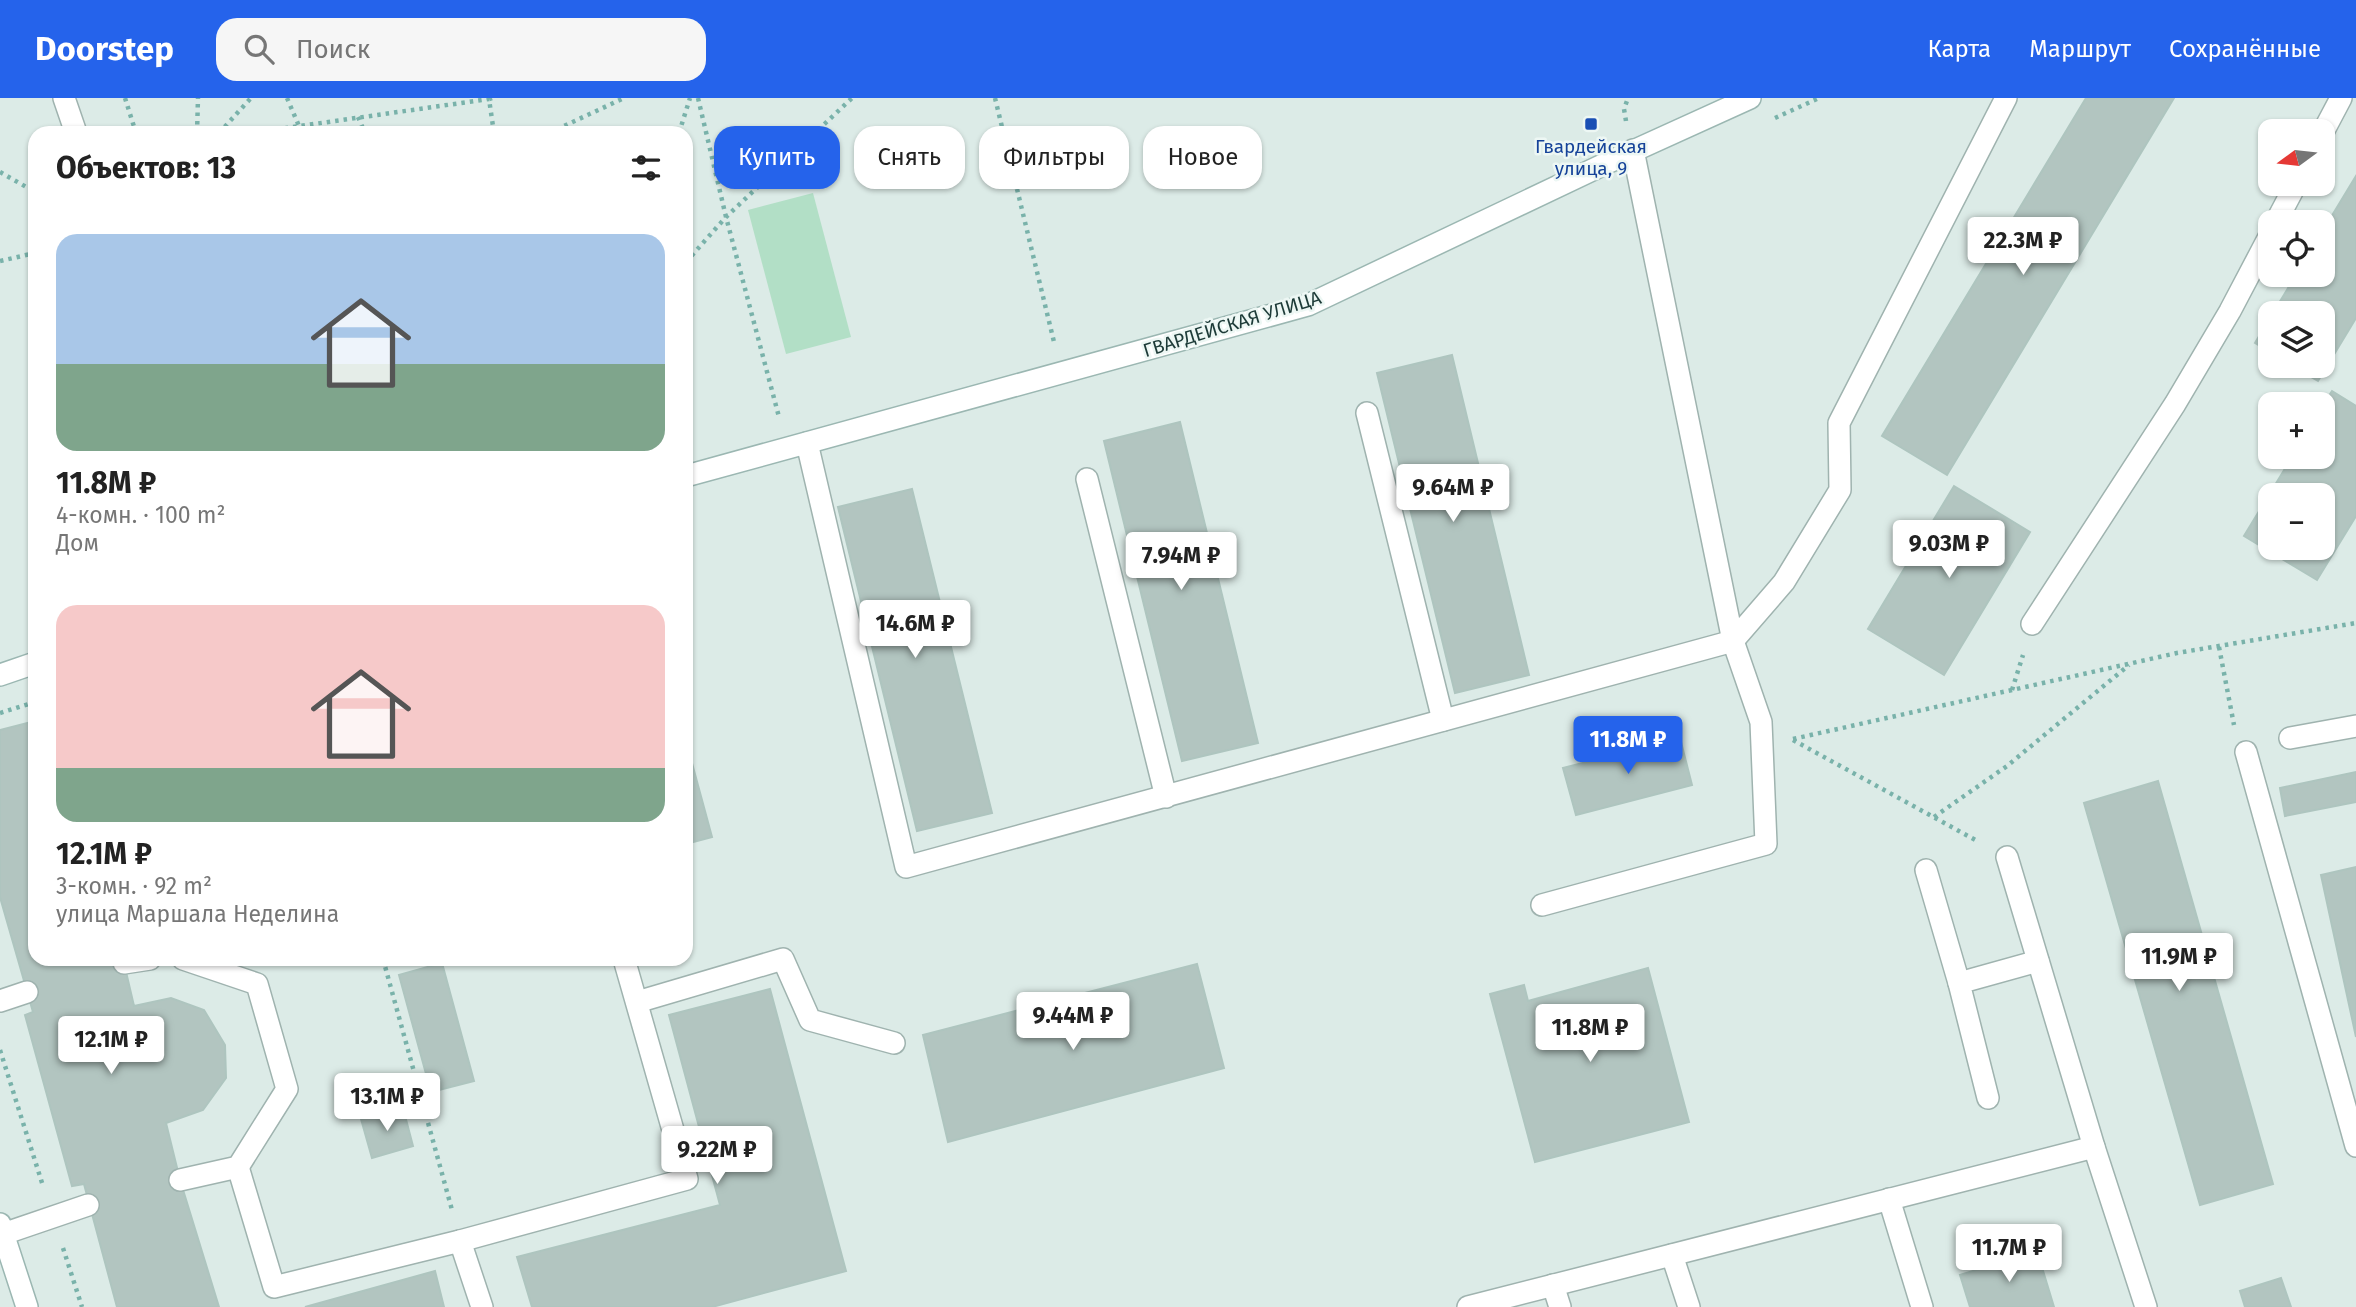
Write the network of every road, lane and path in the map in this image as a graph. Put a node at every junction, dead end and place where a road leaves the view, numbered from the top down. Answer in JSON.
{"nodes":[{"id":1,"x":64,"y":98,"type":"edge"},
{"id":2,"x":125,"y":98,"type":"edge"},
{"id":3,"x":198,"y":98,"type":"edge"},
{"id":4,"x":251,"y":98,"type":"edge"},
{"id":5,"x":288,"y":98,"type":"edge"},
{"id":6,"x":491,"y":98,"type":"edge"},
{"id":7,"x":624,"y":98,"type":"edge"},
{"id":8,"x":690,"y":98,"type":"edge"},
{"id":9,"x":698,"y":98,"type":"edge"},
{"id":10,"x":852,"y":98,"type":"edge"},
{"id":11,"x":995,"y":98,"type":"edge"},
{"id":12,"x":1750,"y":98,"type":"edge"},
{"id":13,"x":2006,"y":98,"type":"edge"},
{"id":14,"x":2341,"y":98,"type":"edge"},
{"id":15,"x":358,"y":117,"type":"junction"},
{"id":16,"x":2330,"y":119,"type":"edge"},
{"id":17,"x":74,"y":126,"type":"edge"},
{"id":18,"x":134,"y":126,"type":"edge"},
{"id":19,"x":197,"y":126,"type":"edge"},
{"id":20,"x":225,"y":126,"type":"edge"},
{"id":21,"x":299,"y":126,"type":"joint"},
{"id":22,"x":362,"y":126,"type":"edge"},
{"id":23,"x":493,"y":126,"type":"edge"},
{"id":24,"x":564,"y":126,"type":"edge"},
{"id":25,"x":681,"y":126,"type":"edge"},
{"id":26,"x":1633,"y":150,"type":"junction"},
{"id":27,"x":0,"y":172,"type":"edge"},
{"id":28,"x":28,"y":188,"type":"edge"},
{"id":29,"x":726,"y":217,"type":"junction"},
{"id":30,"x":693,"y":254,"type":"edge"},
{"id":31,"x":28,"y":255,"type":"edge"},
{"id":32,"x":2258,"y":258,"type":"edge"},
{"id":33,"x":0,"y":261,"type":"edge"},
{"id":34,"x":1062,"y":373,"type":"junction"},
{"id":35,"x":1367,"y":414,"type":"dead end"},
{"id":36,"x":797,"y":445,"type":"junction"},
{"id":37,"x":693,"y":474,"type":"edge"},
{"id":38,"x":1087,"y":479,"type":"dead end"},
{"id":39,"x":2356,"y":623,"type":"edge"},
{"id":40,"x":2032,"y":624,"type":"joint"},
{"id":41,"x":1733,"y":641,"type":"junction"},
{"id":42,"x":2219,"y":647,"type":"junction"},
{"id":43,"x":2130,"y":664,"type":"junction"},
{"id":44,"x":28,"y":665,"type":"edge"},
{"id":45,"x":0,"y":675,"type":"edge"},
{"id":46,"x":2011,"y":691,"type":"junction"},
{"id":47,"x":28,"y":704,"type":"edge"},
{"id":48,"x":0,"y":713,"type":"edge"},
{"id":49,"x":1443,"y":720,"type":"junction"},
{"id":50,"x":1760,"y":722,"type":"junction"},
{"id":51,"x":2356,"y":726,"type":"edge"},
{"id":52,"x":2290,"y":738,"type":"dead end"},
{"id":53,"x":1793,"y":739,"type":"junction"},
{"id":54,"x":2246,"y":752,"type":"joint"},
{"id":55,"x":1166,"y":797,"type":"junction"},
{"id":56,"x":1934,"y":817,"type":"junction"},
{"id":57,"x":2007,"y":857,"type":"joint"},
{"id":58,"x":1926,"y":870,"type":"dead end"},
{"id":59,"x":1542,"y":905,"type":"dead end"},
{"id":60,"x":2038,"y":961,"type":"junction"},
{"id":61,"x":204,"y":966,"type":"edge"},
{"id":62,"x":385,"y":966,"type":"edge"},
{"id":63,"x":626,"y":966,"type":"edge"},
{"id":64,"x":1959,"y":983,"type":"junction"},
{"id":65,"x":27,"y":992,"type":"dead end"},
{"id":66,"x":0,"y":1001,"type":"edge"},
{"id":67,"x":637,"y":1002,"type":"junction"},
{"id":68,"x":894,"y":1043,"type":"dead end"},
{"id":69,"x":0,"y":1050,"type":"edge"},
{"id":70,"x":1988,"y":1098,"type":"dead end"},
{"id":71,"x":2356,"y":1146,"type":"edge"},
{"id":72,"x":2094,"y":1147,"type":"junction"},
{"id":73,"x":238,"y":1167,"type":"junction"},
{"id":74,"x":180,"y":1180,"type":"dead end"},
{"id":75,"x":1889,"y":1199,"type":"junction"},
{"id":76,"x":88,"y":1205,"type":"dead end"},
{"id":77,"x":53,"y":1217,"type":"junction"},
{"id":78,"x":2,"y":1229,"type":"edge"},
{"id":79,"x":460,"y":1241,"type":"junction"},
{"id":80,"x":1672,"y":1255,"type":"junction"},
{"id":81,"x":1553,"y":1285,"type":"junction"},
{"id":82,"x":27,"y":1307,"type":"edge"},
{"id":83,"x":82,"y":1307,"type":"edge"},
{"id":84,"x":482,"y":1307,"type":"edge"},
{"id":85,"x":1468,"y":1307,"type":"edge"},
{"id":86,"x":1560,"y":1307,"type":"edge"},
{"id":87,"x":1689,"y":1307,"type":"edge"},
{"id":88,"x":1923,"y":1307,"type":"edge"},
{"id":89,"x":2146,"y":1307,"type":"edge"}],
"edges":[{"from":1,"to":17,"type":"street"},
{"from":2,"to":18,"type":"path"},
{"from":3,"to":19,"type":"path"},
{"from":4,"to":20,"type":"path"},
{"from":5,"to":21,"type":"path"},
{"from":6,"to":15,"type":"path"},
{"from":6,"to":23,"type":"path"},
{"from":7,"to":24,"type":"path"},
{"from":8,"to":25,"type":"path"},
{"from":9,"to":29,"type":"path"},
{"from":10,"to":29,"type":"path"},
{"from":11,"to":34,"type":"path"},
{"from":12,"to":26,"type":"street","name":"ГВАРДЕЙСКАЯ УЛИЦА"},
{"from":13,"to":41,"type":"street"},
{"from":14,"to":16,"type":"street"},
{"from":15,"to":21,"type":"path"},
{"from":15,"to":22,"type":"path"},
{"from":26,"to":34,"type":"street","name":"ГВАРДЕЙСКАЯ УЛИЦА"},
{"from":26,"to":41,"type":"street"},
{"from":27,"to":28,"type":"path"},
{"from":29,"to":30,"type":"path"},
{"from":29,"to":36,"type":"path"},
{"from":31,"to":33,"type":"path"},
{"from":32,"to":40,"type":"street"},
{"from":34,"to":36,"type":"street","name":"ГВАРДЕЙСКАЯ УЛИЦА"},
{"from":35,"to":49,"type":"street"},
{"from":36,"to":37,"type":"street","name":"ГВАРДЕЙСКАЯ УЛИЦА"},
{"from":36,"to":55,"type":"street"},
{"from":38,"to":55,"type":"street"},
{"from":39,"to":42,"type":"path"},
{"from":40,"to":46,"type":"path"},
{"from":41,"to":49,"type":"street"},
{"from":41,"to":50,"type":"street"},
{"from":42,"to":43,"type":"path"},
{"from":42,"to":54,"type":"path"},
{"from":43,"to":46,"type":"path"},
{"from":43,"to":56,"type":"path"},
{"from":44,"to":45,"type":"street"},
{"from":46,"to":53,"type":"path"},
{"from":47,"to":48,"type":"path"},
{"from":49,"to":55,"type":"street"},
{"from":50,"to":53,"type":"path"},
{"from":50,"to":59,"type":"street"},
{"from":51,"to":52,"type":"street"},
{"from":53,"to":56,"type":"path"},
{"from":54,"to":71,"type":"street"},
{"from":56,"to":57,"type":"path"},
{"from":57,"to":60,"type":"street"},
{"from":58,"to":64,"type":"street"},
{"from":60,"to":64,"type":"street"},
{"from":60,"to":72,"type":"street"},
{"from":61,"to":73,"type":"street"},
{"from":62,"to":79,"type":"path"},
{"from":63,"to":67,"type":"street"},
{"from":64,"to":70,"type":"street"},
{"from":65,"to":66,"type":"street"},
{"from":67,"to":68,"type":"street"},
{"from":67,"to":79,"type":"street"},
{"from":69,"to":77,"type":"path"},
{"from":72,"to":75,"type":"street"},
{"from":72,"to":89,"type":"street"},
{"from":73,"to":74,"type":"street"},
{"from":73,"to":79,"type":"street"},
{"from":75,"to":80,"type":"street"},
{"from":75,"to":88,"type":"street"},
{"from":76,"to":77,"type":"street"},
{"from":77,"to":78,"type":"street"},
{"from":77,"to":83,"type":"path"},
{"from":78,"to":82,"type":"street"},
{"from":79,"to":84,"type":"street"},
{"from":80,"to":81,"type":"street"},
{"from":80,"to":87,"type":"street"},
{"from":81,"to":85,"type":"street"},
{"from":81,"to":86,"type":"street"}]}
